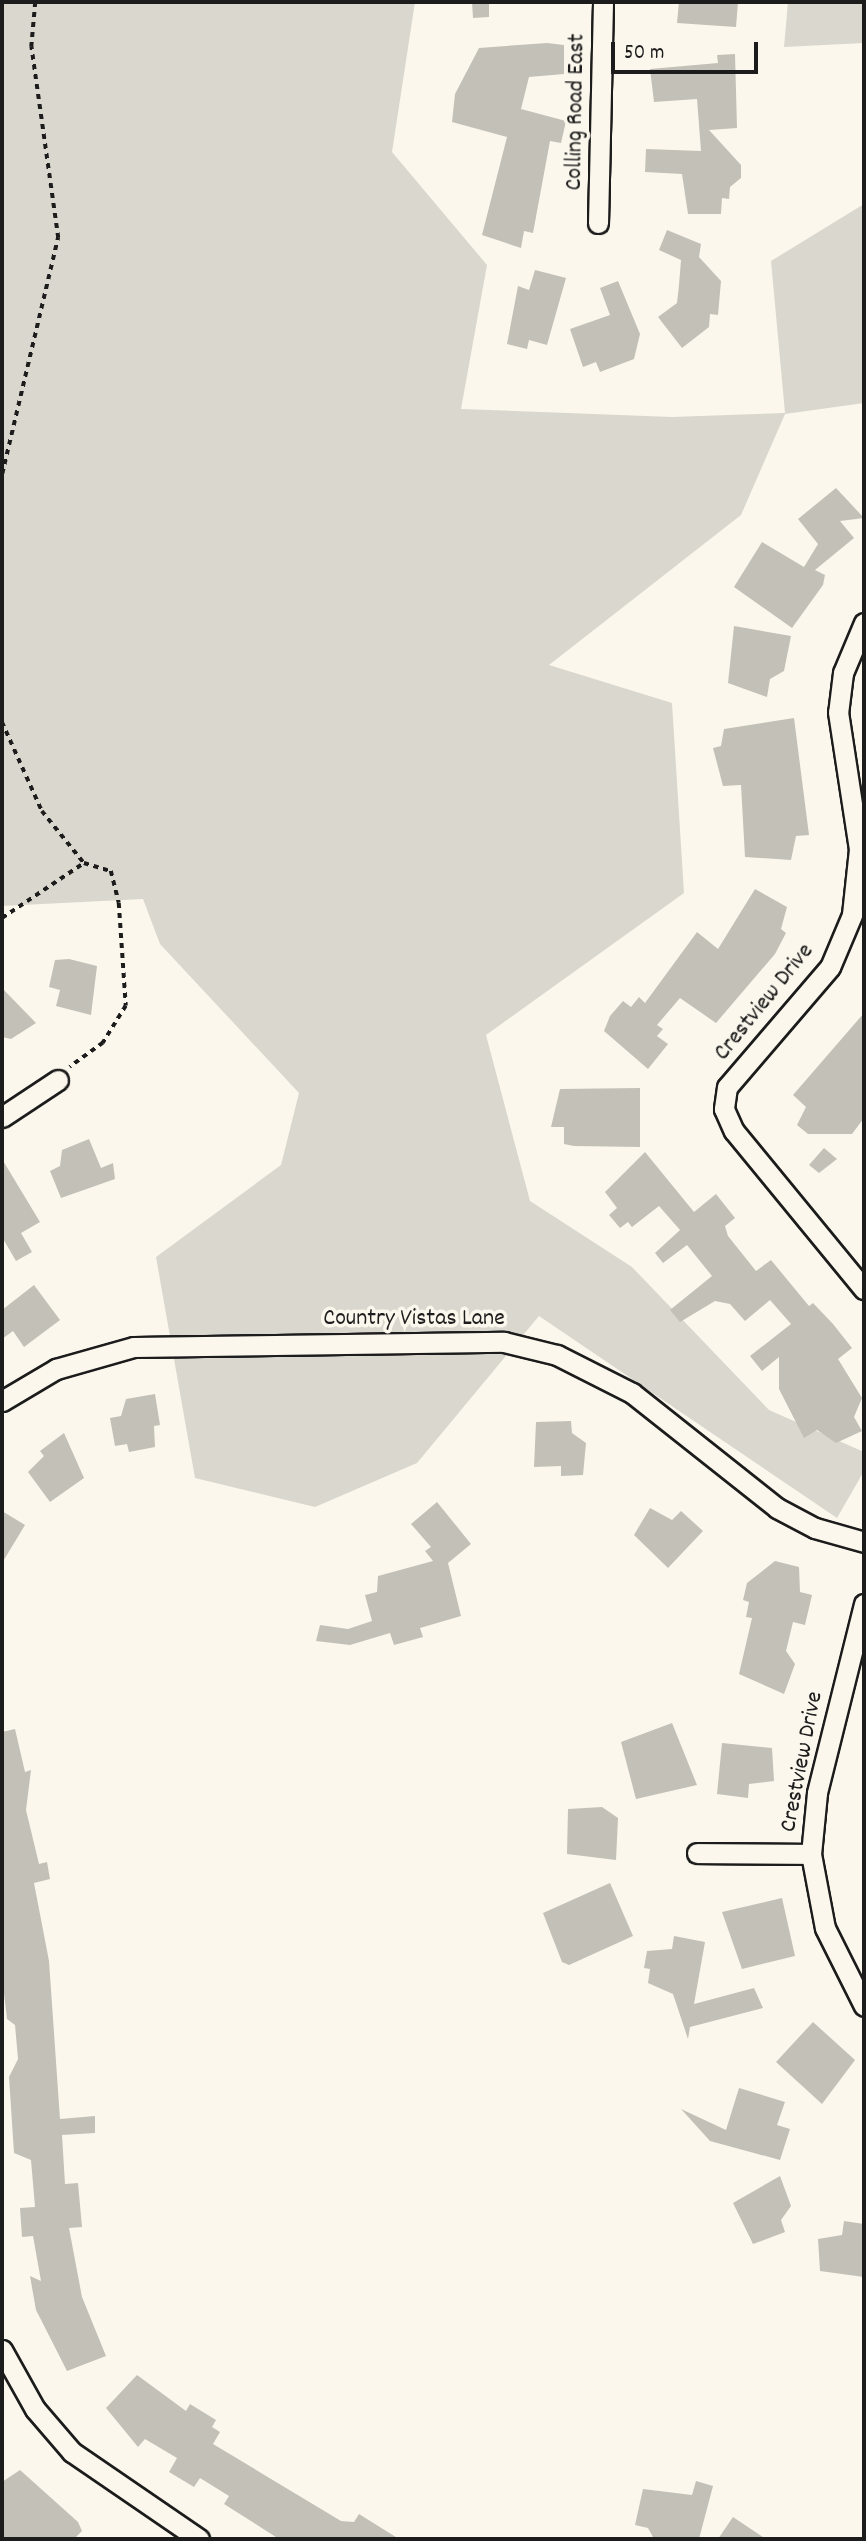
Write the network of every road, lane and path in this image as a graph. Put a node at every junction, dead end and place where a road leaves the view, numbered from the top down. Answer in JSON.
{"nodes":[{"id":1,"x":36,"y":2,"type":"edge"},
{"id":2,"x":603,"y":2,"type":"edge"},
{"id":3,"x":598,"y":223,"type":"dead end"},
{"id":4,"x":2,"y":474,"type":"edge"},
{"id":5,"x":864,"y":623,"type":"edge"},
{"id":6,"x":2,"y":722,"type":"edge"},
{"id":7,"x":84,"y":863,"type":"junction"},
{"id":8,"x":2,"y":918,"type":"edge"},
{"id":9,"x":58,"y":1080,"type":"joint"},
{"id":10,"x":2,"y":1117,"type":"edge"},
{"id":11,"x":864,"y":1289,"type":"edge"},
{"id":12,"x":2,"y":1401,"type":"edge"},
{"id":13,"x":864,"y":1542,"type":"edge"},
{"id":14,"x":864,"y":1604,"type":"edge"},
{"id":15,"x":697,"y":1853,"type":"dead end"},
{"id":16,"x":811,"y":1854,"type":"junction"},
{"id":17,"x":864,"y":2006,"type":"edge"},
{"id":18,"x":3,"y":2361,"type":"edge"},
{"id":19,"x":199,"y":2539,"type":"edge"}],
"edges":[{"from":1,"to":4,"type":"path"},
{"from":2,"to":3,"type":"street","name":"Colling Road East"},
{"from":5,"to":11,"type":"street","name":"Crestview Drive"},
{"from":6,"to":7,"type":"path"},
{"from":7,"to":8,"type":"path"},
{"from":7,"to":9,"type":"path"},
{"from":9,"to":10,"type":"street"},
{"from":12,"to":13,"type":"street","name":"Country Vistas Lane"},
{"from":14,"to":16,"type":"street","name":"Crestview Drive"},
{"from":15,"to":16,"type":"street"},
{"from":16,"to":17,"type":"street","name":"Crestview Drive"},
{"from":18,"to":19,"type":"street"}]}
